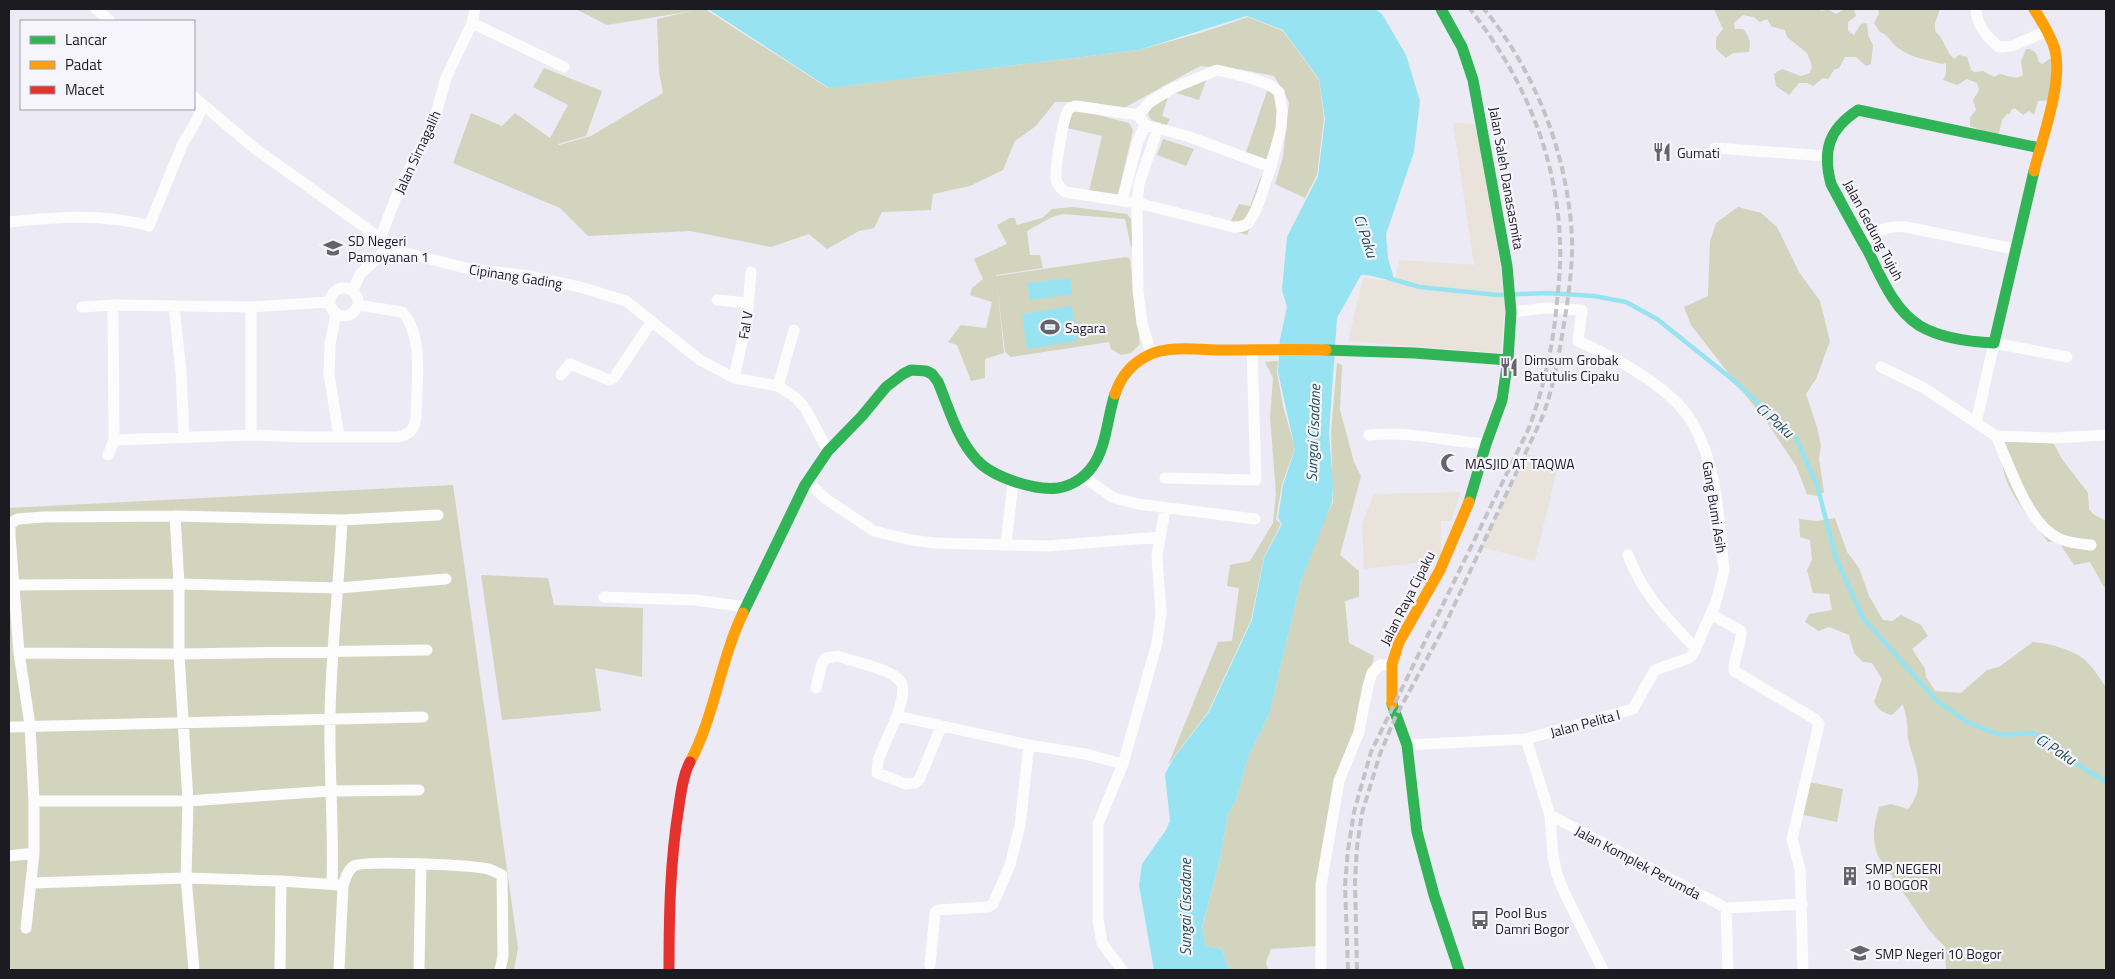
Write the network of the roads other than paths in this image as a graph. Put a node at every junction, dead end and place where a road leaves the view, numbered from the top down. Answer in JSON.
{"nodes":[{"id":1,"x":96,"y":9,"type":"edge"},
{"id":2,"x":475,"y":9,"type":"edge"},
{"id":3,"x":1441,"y":9,"type":"edge"},
{"id":4,"x":1976,"y":9,"type":"edge"},
{"id":5,"x":2034,"y":9,"type":"edge"},
{"id":6,"x":109,"y":20,"type":"edge"},
{"id":7,"x":472,"y":23,"type":"junction"},
{"id":8,"x":2047,"y":32,"type":"junction"},
{"id":9,"x":564,"y":67,"type":"dead end"},
{"id":10,"x":195,"y":98,"type":"edge"},
{"id":11,"x":203,"y":105,"type":"junction"},
{"id":12,"x":1138,"y":116,"type":"junction"},
{"id":13,"x":1145,"y":125,"type":"junction"},
{"id":14,"x":1158,"y":128,"type":"junction"},
{"id":15,"x":1715,"y":148,"type":"dead end"},
{"id":16,"x":2040,"y":148,"type":"junction"},
{"id":17,"x":1826,"y":156,"type":"junction"},
{"id":18,"x":1271,"y":167,"type":"junction"},
{"id":19,"x":1122,"y":201,"type":"junction"},
{"id":20,"x":1138,"y":203,"type":"junction"},
{"id":21,"x":9,"y":222,"type":"edge"},
{"id":22,"x":380,"y":239,"type":"junction"},
{"id":23,"x":1862,"y":240,"type":"junction"},
{"id":24,"x":391,"y":246,"type":"junction"},
{"id":25,"x":2014,"y":249,"type":"junction"},
{"id":26,"x":752,"y":272,"type":"dead end"},
{"id":27,"x":353,"y":290,"type":"junction"},
{"id":28,"x":716,"y":300,"type":"dead end"},
{"id":29,"x":330,"y":302,"type":"junction"},
{"id":30,"x":748,"y":303,"type":"junction"},
{"id":31,"x":113,"y":305,"type":"junction"},
{"id":32,"x":358,"y":305,"type":"junction"},
{"id":33,"x":174,"y":306,"type":"junction"},
{"id":34,"x":82,"y":307,"type":"dead end"},
{"id":35,"x":251,"y":307,"type":"junction"},
{"id":36,"x":1511,"y":312,"type":"junction"},
{"id":37,"x":336,"y":313,"type":"junction"},
{"id":38,"x":652,"y":321,"type":"junction"},
{"id":39,"x":794,"y":330,"type":"dead end"},
{"id":40,"x":1994,"y":343,"type":"junction"},
{"id":41,"x":1252,"y":350,"type":"junction"},
{"id":42,"x":1151,"y":354,"type":"junction"},
{"id":43,"x":2067,"y":357,"type":"dead end"},
{"id":44,"x":1508,"y":360,"type":"junction"},
{"id":45,"x":1881,"y":367,"type":"dead end"},
{"id":46,"x":561,"y":375,"type":"dead end"},
{"id":47,"x":734,"y":378,"type":"junction"},
{"id":48,"x":778,"y":386,"type":"junction"},
{"id":49,"x":1976,"y":422,"type":"junction"},
{"id":50,"x":251,"y":434,"type":"junction"},
{"id":51,"x":2106,"y":435,"type":"edge"},
{"id":52,"x":1369,"y":436,"type":"dead end"},
{"id":53,"x":1996,"y":436,"type":"junction"},
{"id":54,"x":184,"y":437,"type":"junction"},
{"id":55,"x":339,"y":437,"type":"junction"},
{"id":56,"x":114,"y":440,"type":"junction"},
{"id":57,"x":1486,"y":444,"type":"junction"},
{"id":58,"x":828,"y":451,"type":"junction"},
{"id":59,"x":108,"y":455,"type":"dead end"},
{"id":60,"x":1085,"y":478,"type":"junction"},
{"id":61,"x":1165,"y":478,"type":"dead end"},
{"id":62,"x":808,"y":482,"type":"junction"},
{"id":63,"x":1013,"y":483,"type":"junction"},
{"id":64,"x":1165,"y":509,"type":"junction"},
{"id":65,"x":438,"y":515,"type":"dead end"},
{"id":66,"x":175,"y":516,"type":"junction"},
{"id":67,"x":1255,"y":519,"type":"dead end"},
{"id":68,"x":342,"y":520,"type":"junction"},
{"id":69,"x":1160,"y":537,"type":"junction"},
{"id":70,"x":1006,"y":544,"type":"junction"},
{"id":71,"x":2091,"y":545,"type":"dead end"},
{"id":72,"x":1628,"y":555,"type":"dead end"},
{"id":73,"x":446,"y":579,"type":"dead end"},
{"id":74,"x":179,"y":584,"type":"junction"},
{"id":75,"x":14,"y":585,"type":"junction"},
{"id":76,"x":339,"y":588,"type":"junction"},
{"id":77,"x":604,"y":597,"type":"dead end"},
{"id":78,"x":746,"y":607,"type":"junction"},
{"id":79,"x":1711,"y":614,"type":"junction"},
{"id":80,"x":13,"y":618,"type":"edge"},
{"id":81,"x":1696,"y":649,"type":"junction"},
{"id":82,"x":427,"y":650,"type":"dead end"},
{"id":83,"x":332,"y":651,"type":"junction"},
{"id":84,"x":19,"y":654,"type":"junction"},
{"id":85,"x":179,"y":654,"type":"junction"},
{"id":86,"x":1392,"y":664,"type":"junction"},
{"id":87,"x":816,"y":688,"type":"dead end"},
{"id":88,"x":897,"y":716,"type":"junction"},
{"id":89,"x":423,"y":718,"type":"dead end"},
{"id":90,"x":330,"y":720,"type":"junction"},
{"id":91,"x":182,"y":724,"type":"junction"},
{"id":92,"x":30,"y":726,"type":"junction"},
{"id":93,"x":9,"y":727,"type":"edge"},
{"id":94,"x":941,"y":727,"type":"junction"},
{"id":95,"x":1526,"y":738,"type":"junction"},
{"id":96,"x":1029,"y":745,"type":"junction"},
{"id":97,"x":1407,"y":745,"type":"junction"},
{"id":98,"x":1123,"y":764,"type":"junction"},
{"id":99,"x":419,"y":790,"type":"dead end"},
{"id":100,"x":330,"y":791,"type":"junction"},
{"id":101,"x":34,"y":801,"type":"junction"},
{"id":102,"x":188,"y":802,"type":"junction"},
{"id":103,"x":1550,"y":815,"type":"junction"},
{"id":104,"x":34,"y":853,"type":"junction"},
{"id":105,"x":9,"y":856,"type":"edge"},
{"id":106,"x":421,"y":864,"type":"junction"},
{"id":107,"x":186,"y":878,"type":"junction"},
{"id":108,"x":281,"y":881,"type":"junction"},
{"id":109,"x":31,"y":883,"type":"junction"},
{"id":110,"x":338,"y":885,"type":"junction"},
{"id":111,"x":1802,"y":904,"type":"junction"},
{"id":112,"x":1726,"y":908,"type":"junction"},
{"id":113,"x":26,"y":928,"type":"dead end"},
{"id":114,"x":930,"y":965,"type":"dead end"},
{"id":115,"x":194,"y":970,"type":"edge"},
{"id":116,"x":280,"y":970,"type":"edge"},
{"id":117,"x":339,"y":970,"type":"edge"},
{"id":118,"x":419,"y":970,"type":"edge"},
{"id":119,"x":500,"y":970,"type":"edge"},
{"id":120,"x":669,"y":970,"type":"edge"},
{"id":121,"x":1122,"y":970,"type":"edge"},
{"id":122,"x":1322,"y":970,"type":"edge"},
{"id":123,"x":1459,"y":970,"type":"edge"},
{"id":124,"x":1603,"y":970,"type":"edge"},
{"id":125,"x":1728,"y":970,"type":"edge"},
{"id":126,"x":1803,"y":970,"type":"edge"}],
"edges":[{"from":1,"to":6,"type":"street"},
{"from":2,"to":7,"type":"street","name":"Jalan Sirnagalih"},
{"from":3,"to":36,"type":"main road","name":"Jalan Saleh Danasasmita"},
{"from":4,"to":8,"type":"street"},
{"from":5,"to":8,"type":"main road"},
{"from":7,"to":9,"type":"street"},
{"from":7,"to":22,"type":"street","name":"Jalan Sirnagalih"},
{"from":8,"to":16,"type":"main road"},
{"from":10,"to":11,"type":"street","name":"Cipinang Gading"},
{"from":11,"to":21,"type":"street"},
{"from":11,"to":22,"type":"street","name":"Cipinang Gading"},
{"from":12,"to":13,"type":"street"},
{"from":12,"to":18,"type":"street"},
{"from":12,"to":19,"type":"street"},
{"from":13,"to":14,"type":"street"},
{"from":13,"to":19,"type":"street"},
{"from":14,"to":18,"type":"street"},
{"from":14,"to":20,"type":"street"},
{"from":15,"to":17,"type":"street"},
{"from":16,"to":17,"type":"main road","name":"Jalan Gedung Tujuh"},
{"from":16,"to":25,"type":"main road"},
{"from":17,"to":23,"type":"main road","name":"Jalan Gedung Tujuh"},
{"from":18,"to":20,"type":"street"},
{"from":19,"to":20,"type":"street"},
{"from":20,"to":42,"type":"street"},
{"from":22,"to":24,"type":"street","name":"Cipinang Gading"},
{"from":23,"to":25,"type":"street"},
{"from":23,"to":40,"type":"main road","name":"Jalan Gedung Tujuh"},
{"from":24,"to":27,"type":"street"},
{"from":24,"to":38,"type":"street","name":"Cipinang Gading"},
{"from":25,"to":40,"type":"main road"},
{"from":26,"to":30,"type":"street","name":"Fal V"},
{"from":27,"to":29,"type":"street"},
{"from":27,"to":32,"type":"street"},
{"from":28,"to":30,"type":"street"},
{"from":29,"to":35,"type":"street"},
{"from":29,"to":37,"type":"street"},
{"from":30,"to":47,"type":"street","name":"Fal V"},
{"from":31,"to":33,"type":"street"},
{"from":31,"to":34,"type":"street"},
{"from":31,"to":56,"type":"street"},
{"from":32,"to":37,"type":"street"},
{"from":32,"to":55,"type":"street"},
{"from":33,"to":35,"type":"street"},
{"from":33,"to":54,"type":"street"},
{"from":35,"to":50,"type":"street"},
{"from":36,"to":44,"type":"main road","name":"Jalan Saleh Danasasmita"},
{"from":36,"to":79,"type":"street","name":"Gang Bumi Asih"},
{"from":37,"to":55,"type":"street"},
{"from":38,"to":46,"type":"street"},
{"from":38,"to":47,"type":"street","name":"Cipinang Gading"},
{"from":39,"to":48,"type":"street"},
{"from":40,"to":43,"type":"street","name":"Jalan Gedung Tujuh"},
{"from":40,"to":49,"type":"street"},
{"from":41,"to":42,"type":"main road"},
{"from":41,"to":44,"type":"main road"},
{"from":41,"to":61,"type":"street"},
{"from":42,"to":60,"type":"main road"},
{"from":44,"to":57,"type":"main road","name":"Jalan Raya Cipaku"},
{"from":45,"to":49,"type":"street"},
{"from":47,"to":48,"type":"street","name":"Cipinang Gading"},
{"from":48,"to":58,"type":"street","name":"Cipinang Gading"},
{"from":49,"to":53,"type":"street"},
{"from":50,"to":54,"type":"street"},
{"from":50,"to":55,"type":"street"},
{"from":51,"to":53,"type":"street"},
{"from":52,"to":57,"type":"street"},
{"from":53,"to":71,"type":"street"},
{"from":54,"to":56,"type":"street"},
{"from":56,"to":59,"type":"street"},
{"from":57,"to":86,"type":"main road","name":"Jalan Raya Cipaku"},
{"from":58,"to":62,"type":"main road"},
{"from":58,"to":63,"type":"main road"},
{"from":60,"to":63,"type":"main road"},
{"from":60,"to":64,"type":"street"},
{"from":62,"to":70,"type":"street"},
{"from":62,"to":78,"type":"main road"},
{"from":63,"to":70,"type":"street"},
{"from":64,"to":67,"type":"street"},
{"from":64,"to":69,"type":"street"},
{"from":65,"to":68,"type":"street"},
{"from":66,"to":68,"type":"street"},
{"from":66,"to":74,"type":"street"},
{"from":66,"to":75,"type":"street"},
{"from":68,"to":76,"type":"street"},
{"from":69,"to":70,"type":"street"},
{"from":69,"to":98,"type":"street"},
{"from":72,"to":81,"type":"street"},
{"from":73,"to":76,"type":"street"},
{"from":74,"to":75,"type":"street"},
{"from":74,"to":76,"type":"street"},
{"from":74,"to":85,"type":"street"},
{"from":75,"to":80,"type":"street"},
{"from":76,"to":83,"type":"street"},
{"from":77,"to":78,"type":"street"},
{"from":78,"to":120,"type":"main road"},
{"from":79,"to":81,"type":"street"},
{"from":79,"to":111,"type":"street"},
{"from":80,"to":84,"type":"street"},
{"from":81,"to":95,"type":"street","name":"Jalan Pelita I"},
{"from":82,"to":83,"type":"street"},
{"from":83,"to":85,"type":"street"},
{"from":83,"to":90,"type":"street"},
{"from":84,"to":85,"type":"street"},
{"from":84,"to":92,"type":"street"},
{"from":85,"to":91,"type":"street"},
{"from":86,"to":97,"type":"main road","name":"Jalan Raya Cipaku"},
{"from":86,"to":122,"type":"street"},
{"from":87,"to":88,"type":"street"},
{"from":88,"to":94,"type":"street"},
{"from":88,"to":94,"type":"street"},
{"from":89,"to":90,"type":"street"},
{"from":90,"to":91,"type":"street"},
{"from":90,"to":100,"type":"street"},
{"from":91,"to":92,"type":"street"},
{"from":91,"to":102,"type":"street"},
{"from":92,"to":93,"type":"street"},
{"from":92,"to":101,"type":"street"},
{"from":94,"to":96,"type":"street"},
{"from":95,"to":97,"type":"street","name":"Jalan Pelita I"},
{"from":95,"to":103,"type":"street","name":"Jalan Komplek Perumda"},
{"from":96,"to":98,"type":"street"},
{"from":96,"to":114,"type":"street"},
{"from":97,"to":123,"type":"main road","name":"Jalan Raya Cipaku"},
{"from":98,"to":121,"type":"street"},
{"from":99,"to":100,"type":"street"},
{"from":100,"to":102,"type":"street"},
{"from":100,"to":110,"type":"street"},
{"from":101,"to":102,"type":"street"},
{"from":101,"to":104,"type":"street"},
{"from":102,"to":107,"type":"street"},
{"from":103,"to":112,"type":"street","name":"Jalan Komplek Perumda"},
{"from":103,"to":124,"type":"street","name":"Jalan Komplek Perumda"},
{"from":104,"to":105,"type":"street"},
{"from":104,"to":109,"type":"street"},
{"from":106,"to":110,"type":"street"},
{"from":106,"to":118,"type":"street"},
{"from":106,"to":119,"type":"street"},
{"from":107,"to":108,"type":"street"},
{"from":107,"to":109,"type":"street"},
{"from":107,"to":115,"type":"street"},
{"from":108,"to":110,"type":"street"},
{"from":108,"to":116,"type":"street"},
{"from":109,"to":113,"type":"street"},
{"from":110,"to":117,"type":"street"},
{"from":111,"to":112,"type":"street"},
{"from":111,"to":126,"type":"street"},
{"from":112,"to":125,"type":"street"}]}
